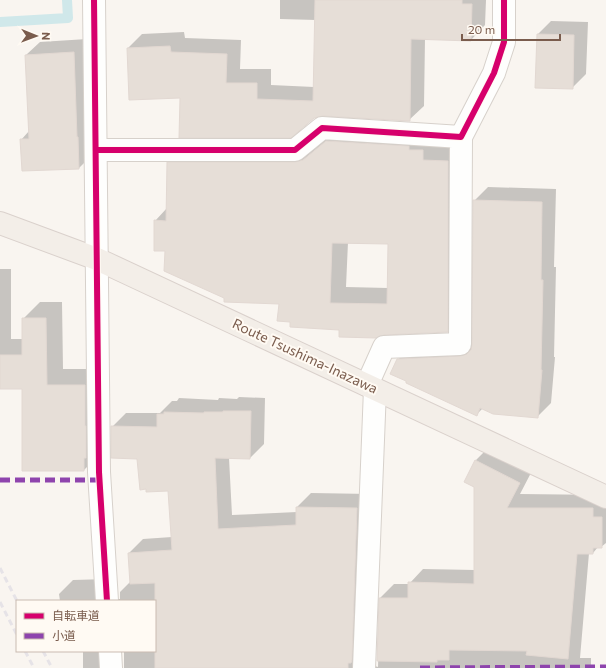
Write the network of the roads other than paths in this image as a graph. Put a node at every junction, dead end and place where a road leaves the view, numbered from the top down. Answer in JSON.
{"nodes":[{"id":1,"x":94,"y":0,"type":"edge"},
{"id":2,"x":504,"y":0,"type":"edge"},
{"id":3,"x":461,"y":137,"type":"junction"},
{"id":4,"x":96,"y":150,"type":"junction"},
{"id":5,"x":0,"y":223,"type":"edge"},
{"id":6,"x":97,"y":259,"type":"junction"},
{"id":7,"x":371,"y":387,"type":"junction"},
{"id":8,"x":606,"y":497,"type":"edge"},
{"id":9,"x":107,"y":600,"type":"edge"},
{"id":10,"x":110,"y":652,"type":"edge"},
{"id":11,"x":111,"y":668,"type":"edge"},
{"id":12,"x":364,"y":668,"type":"edge"}],
"edges":[{"from":1,"to":4,"type":"street"},
{"from":2,"to":3,"type":"street"},
{"from":3,"to":4,"type":"street"},
{"from":3,"to":7,"type":"street"},
{"from":4,"to":6,"type":"street"},
{"from":5,"to":6,"type":"main road","name":"Route Tsushima-Inazawa"},
{"from":6,"to":7,"type":"main road","name":"Route Tsushima-Inazawa"},
{"from":6,"to":9,"type":"street"},
{"from":7,"to":8,"type":"main road","name":"Route Tsushima-Inazawa"},
{"from":7,"to":12,"type":"street"},
{"from":10,"to":11,"type":"street"}]}
